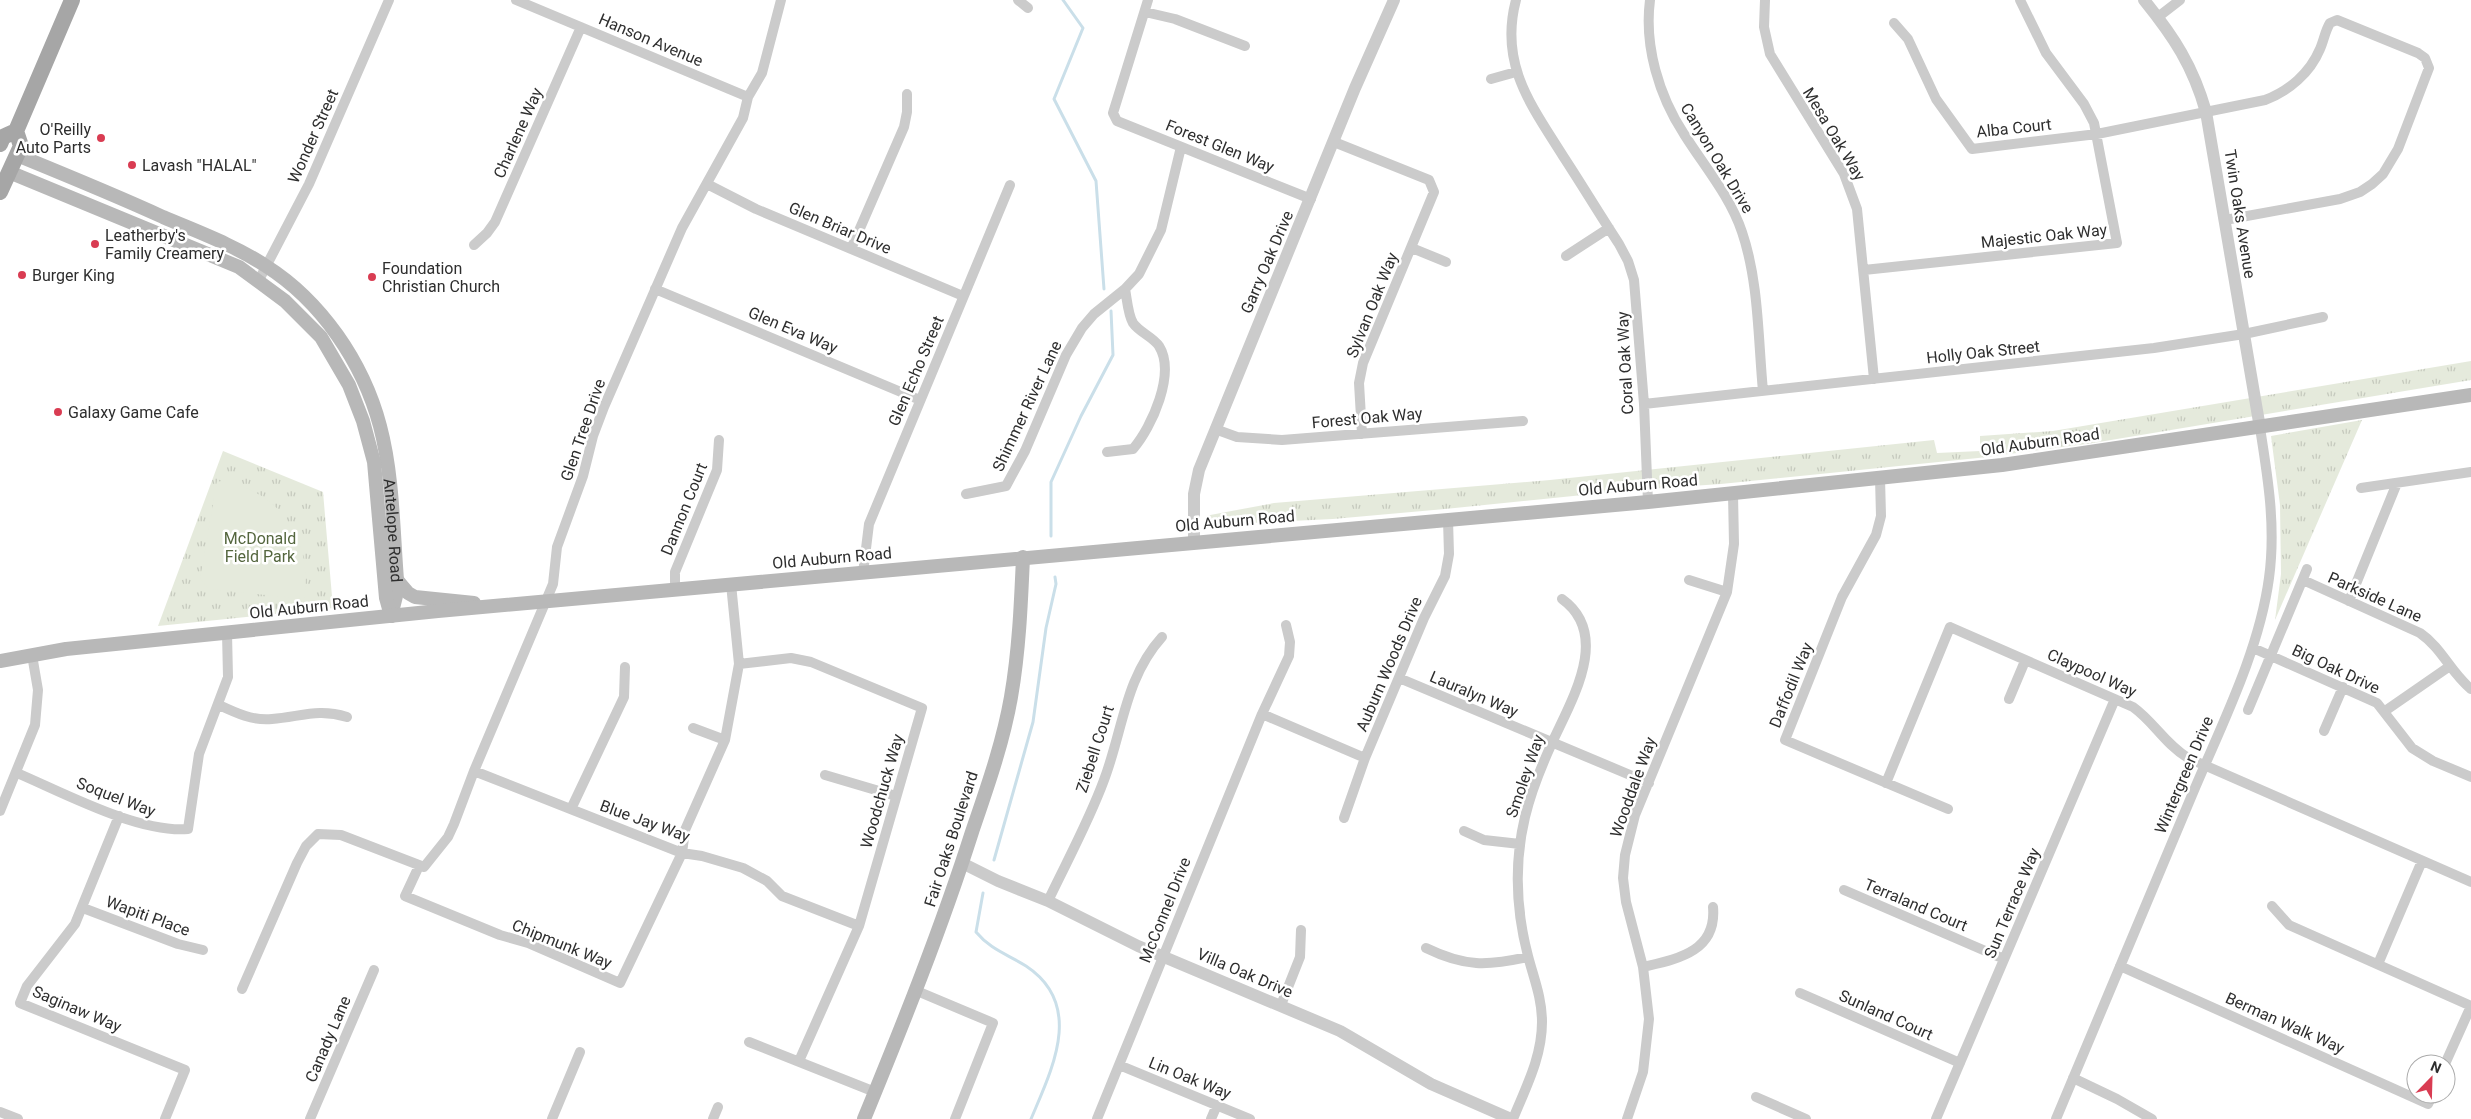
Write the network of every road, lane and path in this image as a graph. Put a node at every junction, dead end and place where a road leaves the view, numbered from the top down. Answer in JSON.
{"nodes":[{"id":1,"x":72,"y":0,"type":"edge"},
{"id":2,"x":389,"y":0,"type":"edge"},
{"id":3,"x":516,"y":0,"type":"edge"},
{"id":4,"x":781,"y":0,"type":"edge"},
{"id":5,"x":1018,"y":0,"type":"edge"},
{"id":6,"x":1148,"y":0,"type":"edge"},
{"id":7,"x":1394,"y":0,"type":"edge"},
{"id":8,"x":1516,"y":0,"type":"edge"},
{"id":9,"x":1650,"y":0,"type":"edge"},
{"id":10,"x":1765,"y":0,"type":"edge"},
{"id":11,"x":2020,"y":0,"type":"edge"},
{"id":12,"x":2144,"y":0,"type":"edge"},
{"id":13,"x":2180,"y":0,"type":"edge"},
{"id":14,"x":1028,"y":8,"type":"dead end"},
{"id":15,"x":1145,"y":12,"type":"junction"},
{"id":16,"x":2158,"y":18,"type":"junction"},
{"id":17,"x":1894,"y":23,"type":"dead end"},
{"id":18,"x":581,"y":27,"type":"junction"},
{"id":19,"x":1245,"y":46,"type":"dead end"},
{"id":20,"x":1516,"y":72,"type":"junction"},
{"id":21,"x":1491,"y":78,"type":"dead end"},
{"id":22,"x":907,"y":94,"type":"dead end"},
{"id":23,"x":748,"y":97,"type":"junction"},
{"id":24,"x":2206,"y":112,"type":"junction"},
{"id":25,"x":16,"y":131,"type":"junction"},
{"id":26,"x":2097,"y":134,"type":"junction"},
{"id":27,"x":1334,"y":142,"type":"junction"},
{"id":28,"x":0,"y":144,"type":"edge"},
{"id":29,"x":1181,"y":147,"type":"junction"},
{"id":30,"x":0,"y":148,"type":"edge"},
{"id":31,"x":17,"y":155,"type":"junction"},
{"id":32,"x":5,"y":170,"type":"edge"},
{"id":33,"x":707,"y":184,"type":"junction"},
{"id":34,"x":1010,"y":185,"type":"dead end"},
{"id":35,"x":0,"y":192,"type":"edge"},
{"id":36,"x":1311,"y":199,"type":"junction"},
{"id":37,"x":2225,"y":220,"type":"junction"},
{"id":38,"x":1609,"y":228,"type":"junction"},
{"id":39,"x":474,"y":245,"type":"dead end"},
{"id":40,"x":1412,"y":248,"type":"junction"},
{"id":41,"x":851,"y":249,"type":"junction"},
{"id":42,"x":1566,"y":256,"type":"dead end"},
{"id":43,"x":1446,"y":262,"type":"dead end"},
{"id":44,"x":267,"y":266,"type":"junction"},
{"id":45,"x":1864,"y":270,"type":"junction"},
{"id":46,"x":259,"y":280,"type":"junction"},
{"id":47,"x":655,"y":289,"type":"junction"},
{"id":48,"x":1125,"y":289,"type":"junction"},
{"id":49,"x":963,"y":296,"type":"junction"},
{"id":50,"x":2323,"y":317,"type":"dead end"},
{"id":51,"x":2244,"y":334,"type":"junction"},
{"id":52,"x":1874,"y":379,"type":"junction"},
{"id":53,"x":1763,"y":391,"type":"junction"},
{"id":54,"x":2471,"y":395,"type":"edge"},
{"id":55,"x":920,"y":400,"type":"junction"},
{"id":56,"x":1644,"y":404,"type":"junction"},
{"id":57,"x":1523,"y":421,"type":"dead end"},
{"id":58,"x":2260,"y":428,"type":"junction"},
{"id":59,"x":1215,"y":429,"type":"junction"},
{"id":60,"x":1362,"y":434,"type":"junction"},
{"id":61,"x":719,"y":440,"type":"dead end"},
{"id":62,"x":1107,"y":452,"type":"dead end"},
{"id":63,"x":2471,"y":472,"type":"edge"},
{"id":64,"x":1880,"y":478,"type":"junction"},
{"id":65,"x":2397,"y":483,"type":"junction"},
{"id":66,"x":2361,"y":488,"type":"dead end"},
{"id":67,"x":966,"y":494,"type":"dead end"},
{"id":68,"x":1733,"y":494,"type":"junction"},
{"id":69,"x":1648,"y":502,"type":"junction"},
{"id":70,"x":1448,"y":520,"type":"junction"},
{"id":71,"x":1194,"y":542,"type":"junction"},
{"id":72,"x":1024,"y":557,"type":"junction"},
{"id":73,"x":2307,"y":569,"type":"dead end"},
{"id":74,"x":863,"y":573,"type":"junction"},
{"id":75,"x":397,"y":580,"type":"junction"},
{"id":76,"x":1689,"y":580,"type":"dead end"},
{"id":77,"x":2303,"y":580,"type":"junction"},
{"id":78,"x":731,"y":584,"type":"junction"},
{"id":79,"x":675,"y":589,"type":"junction"},
{"id":80,"x":1727,"y":592,"type":"junction"},
{"id":81,"x":1562,"y":599,"type":"dead end"},
{"id":82,"x":545,"y":601,"type":"junction"},
{"id":83,"x":2349,"y":601,"type":"junction"},
{"id":84,"x":491,"y":607,"type":"junction"},
{"id":85,"x":391,"y":616,"type":"junction"},
{"id":86,"x":1286,"y":625,"type":"dead end"},
{"id":87,"x":227,"y":633,"type":"junction"},
{"id":88,"x":1162,"y":637,"type":"dead end"},
{"id":89,"x":2253,"y":648,"type":"junction"},
{"id":90,"x":32,"y":655,"type":"junction"},
{"id":91,"x":2271,"y":656,"type":"junction"},
{"id":92,"x":0,"y":661,"type":"edge"},
{"id":93,"x":2026,"y":661,"type":"junction"},
{"id":94,"x":739,"y":664,"type":"junction"},
{"id":95,"x":2450,"y":666,"type":"junction"},
{"id":96,"x":625,"y":667,"type":"dead end"},
{"id":97,"x":1399,"y":678,"type":"junction"},
{"id":98,"x":2343,"y":687,"type":"junction"},
{"id":99,"x":2471,"y":689,"type":"edge"},
{"id":100,"x":2009,"y":699,"type":"dead end"},
{"id":101,"x":2115,"y":699,"type":"junction"},
{"id":102,"x":219,"y":705,"type":"junction"},
{"id":103,"x":2248,"y":710,"type":"dead end"},
{"id":104,"x":2385,"y":711,"type":"junction"},
{"id":105,"x":1262,"y":714,"type":"junction"},
{"id":106,"x":346,"y":717,"type":"dead end"},
{"id":107,"x":693,"y":728,"type":"dead end"},
{"id":108,"x":2324,"y":731,"type":"dead end"},
{"id":109,"x":725,"y":740,"type":"junction"},
{"id":110,"x":1552,"y":743,"type":"junction"},
{"id":111,"x":1365,"y":758,"type":"junction"},
{"id":112,"x":2205,"y":765,"type":"junction"},
{"id":113,"x":474,"y":771,"type":"junction"},
{"id":114,"x":16,"y":774,"type":"junction"},
{"id":115,"x":825,"y":775,"type":"dead end"},
{"id":116,"x":2471,"y":777,"type":"edge"},
{"id":117,"x":1886,"y":783,"type":"junction"},
{"id":118,"x":1649,"y":784,"type":"junction"},
{"id":119,"x":896,"y":796,"type":"junction"},
{"id":120,"x":1948,"y":809,"type":"dead end"},
{"id":121,"x":571,"y":810,"type":"junction"},
{"id":122,"x":0,"y":811,"type":"edge"},
{"id":123,"x":119,"y":816,"type":"junction"},
{"id":124,"x":1344,"y":818,"type":"dead end"},
{"id":125,"x":1464,"y":831,"type":"dead end"},
{"id":126,"x":1520,"y":844,"type":"junction"},
{"id":127,"x":682,"y":853,"type":"junction"},
{"id":128,"x":2422,"y":861,"type":"junction"},
{"id":129,"x":962,"y":863,"type":"junction"},
{"id":130,"x":419,"y":866,"type":"junction"},
{"id":131,"x":2471,"y":882,"type":"edge"},
{"id":132,"x":1844,"y":890,"type":"dead end"},
{"id":133,"x":1048,"y":901,"type":"junction"},
{"id":134,"x":2272,"y":906,"type":"dead end"},
{"id":135,"x":1712,"y":907,"type":"dead end"},
{"id":136,"x":83,"y":908,"type":"junction"},
{"id":137,"x":858,"y":926,"type":"junction"},
{"id":138,"x":1301,"y":930,"type":"dead end"},
{"id":139,"x":1426,"y":948,"type":"dead end"},
{"id":140,"x":203,"y":950,"type":"dead end"},
{"id":141,"x":1162,"y":956,"type":"junction"},
{"id":142,"x":1528,"y":957,"type":"junction"},
{"id":143,"x":2004,"y":959,"type":"junction"},
{"id":144,"x":2378,"y":964,"type":"junction"},
{"id":145,"x":2120,"y":966,"type":"junction"},
{"id":146,"x":1643,"y":967,"type":"junction"},
{"id":147,"x":374,"y":970,"type":"dead end"},
{"id":148,"x":242,"y":989,"type":"dead end"},
{"id":149,"x":917,"y":992,"type":"junction"},
{"id":150,"x":1800,"y":993,"type":"dead end"},
{"id":151,"x":1281,"y":1006,"type":"junction"},
{"id":152,"x":749,"y":1042,"type":"dead end"},
{"id":153,"x":580,"y":1052,"type":"dead end"},
{"id":154,"x":2450,"y":1054,"type":"edge"},
{"id":155,"x":798,"y":1061,"type":"junction"},
{"id":156,"x":1960,"y":1064,"type":"junction"},
{"id":157,"x":1119,"y":1065,"type":"junction"},
{"id":158,"x":2073,"y":1078,"type":"junction"},
{"id":159,"x":875,"y":1092,"type":"junction"},
{"id":160,"x":2406,"y":1094,"type":"edge"},
{"id":161,"x":1756,"y":1097,"type":"dead end"},
{"id":162,"x":1217,"y":1105,"type":"junction"},
{"id":163,"x":718,"y":1107,"type":"dead end"},
{"id":164,"x":0,"y":1112,"type":"edge"},
{"id":165,"x":18,"y":1119,"type":"edge"},
{"id":166,"x":165,"y":1119,"type":"edge"},
{"id":167,"x":310,"y":1119,"type":"edge"},
{"id":168,"x":552,"y":1119,"type":"edge"},
{"id":169,"x":713,"y":1119,"type":"edge"},
{"id":170,"x":864,"y":1119,"type":"edge"},
{"id":171,"x":955,"y":1119,"type":"edge"},
{"id":172,"x":1097,"y":1119,"type":"edge"},
{"id":173,"x":1211,"y":1119,"type":"edge"},
{"id":174,"x":1250,"y":1119,"type":"edge"},
{"id":175,"x":1512,"y":1119,"type":"edge"},
{"id":176,"x":1627,"y":1119,"type":"edge"},
{"id":177,"x":1806,"y":1119,"type":"edge"},
{"id":178,"x":1936,"y":1119,"type":"edge"},
{"id":179,"x":2056,"y":1119,"type":"edge"},
{"id":180,"x":2152,"y":1119,"type":"edge"}],
"edges":[{"from":1,"to":25,"type":"main road"},
{"from":2,"to":44,"type":"street","name":"Wonder Street"},
{"from":3,"to":18,"type":"street","name":"Hanson Avenue"},
{"from":4,"to":23,"type":"street","name":"Glen Tree Drive"},
{"from":5,"to":14,"type":"street"},
{"from":6,"to":15,"type":"street"},
{"from":7,"to":27,"type":"street","name":"Garry Oak Drive"},
{"from":8,"to":20,"type":"street","name":"Coral Oak Way"},
{"from":9,"to":53,"type":"street","name":"Canyon Oak Drive"},
{"from":10,"to":45,"type":"street","name":"Mesa Oak Way"},
{"from":11,"to":26,"type":"street"},
{"from":12,"to":16,"type":"street","name":"Twin Oaks Avenue"},
{"from":13,"to":16,"type":"street"},
{"from":15,"to":19,"type":"street"},
{"from":15,"to":29,"type":"street","name":"Forest Glen Way"},
{"from":16,"to":24,"type":"street","name":"Twin Oaks Avenue"},
{"from":17,"to":26,"type":"street","name":"Alba Court"},
{"from":18,"to":23,"type":"street","name":"Hanson Avenue"},
{"from":18,"to":39,"type":"street","name":"Charlene Way"},
{"from":20,"to":21,"type":"street"},
{"from":20,"to":38,"type":"street","name":"Coral Oak Way"},
{"from":22,"to":41,"type":"street"},
{"from":23,"to":33,"type":"street","name":"Glen Tree Drive"},
{"from":24,"to":26,"type":"street","name":"Alba Court"},
{"from":24,"to":37,"type":"street","name":"Twin Oaks Avenue"},
{"from":24,"to":37,"type":"street","name":"Alba Court"},
{"from":25,"to":28,"type":"main road"},
{"from":25,"to":31,"type":"main road"},
{"from":26,"to":45,"type":"street","name":"Majestic Oak Way"},
{"from":27,"to":36,"type":"street","name":"Garry Oak Drive"},
{"from":27,"to":40,"type":"street","name":"Sylvan Oak Way"},
{"from":29,"to":36,"type":"street","name":"Forest Glen Way"},
{"from":29,"to":48,"type":"street"},
{"from":30,"to":31,"type":"main road","name":"Antelope Road"},
{"from":31,"to":32,"type":"main road"},
{"from":31,"to":44,"type":"main road","name":"Antelope Road"},
{"from":32,"to":35,"type":"main road"},
{"from":32,"to":46,"type":"main road","name":"Antelope Road"},
{"from":33,"to":41,"type":"street","name":"Glen Briar Drive"},
{"from":33,"to":47,"type":"street","name":"Glen Tree Drive"},
{"from":34,"to":49,"type":"street","name":"Glen Echo Street"},
{"from":36,"to":59,"type":"street","name":"Garry Oak Drive"},
{"from":37,"to":51,"type":"street","name":"Twin Oaks Avenue"},
{"from":38,"to":42,"type":"street"},
{"from":38,"to":56,"type":"street","name":"Coral Oak Way"},
{"from":40,"to":43,"type":"street","name":"Sylvan Oak Way"},
{"from":40,"to":60,"type":"street","name":"Sylvan Oak Way"},
{"from":41,"to":49,"type":"street","name":"Glen Briar Drive"},
{"from":44,"to":46,"type":"street","name":"Wonder Street"},
{"from":44,"to":75,"type":"main road","name":"Antelope Road"},
{"from":45,"to":52,"type":"street","name":"Mesa Oak Way"},
{"from":46,"to":85,"type":"main road","name":"Antelope Road"},
{"from":47,"to":55,"type":"street","name":"Glen Eva Way"},
{"from":47,"to":82,"type":"street","name":"Glen Tree Drive"},
{"from":48,"to":62,"type":"street"},
{"from":48,"to":67,"type":"street","name":"Shimmer River Lane"},
{"from":49,"to":55,"type":"street","name":"Glen Echo Street"},
{"from":50,"to":51,"type":"street","name":"Holly Oak Street"},
{"from":51,"to":52,"type":"street","name":"Holly Oak Street"},
{"from":51,"to":58,"type":"street","name":"Twin Oaks Avenue"},
{"from":52,"to":53,"type":"street","name":"Holly Oak Street"},
{"from":53,"to":56,"type":"street","name":"Holly Oak Street"},
{"from":54,"to":58,"type":"main road","name":"Old Auburn Road"},
{"from":55,"to":74,"type":"street","name":"Glen Echo Street"},
{"from":56,"to":69,"type":"street","name":"Coral Oak Way"},
{"from":57,"to":60,"type":"street","name":"Forest Oak Way"},
{"from":58,"to":64,"type":"main road","name":"Old Auburn Road"},
{"from":58,"to":89,"type":"street","name":"Wintergreen Drive"},
{"from":59,"to":60,"type":"street","name":"Forest Oak Way"},
{"from":59,"to":71,"type":"street","name":"Garry Oak Drive"},
{"from":61,"to":79,"type":"street","name":"Dannon Court"},
{"from":63,"to":65,"type":"street"},
{"from":64,"to":68,"type":"main road","name":"Old Auburn Road"},
{"from":64,"to":117,"type":"street","name":"Daffodil Way"},
{"from":65,"to":66,"type":"street"},
{"from":65,"to":83,"type":"street"},
{"from":68,"to":69,"type":"main road","name":"Old Auburn Road"},
{"from":68,"to":80,"type":"street","name":"Wooddale Way"},
{"from":69,"to":70,"type":"main road","name":"Old Auburn Road"},
{"from":70,"to":71,"type":"main road","name":"Old Auburn Road"},
{"from":70,"to":97,"type":"street","name":"Auburn Woods Drive"},
{"from":71,"to":72,"type":"main road","name":"Old Auburn Road"},
{"from":72,"to":74,"type":"main road","name":"Old Auburn Road"},
{"from":72,"to":129,"type":"main road","name":"Fair Oaks Boulevard"},
{"from":73,"to":77,"type":"street"},
{"from":74,"to":78,"type":"main road","name":"Old Auburn Road"},
{"from":75,"to":84,"type":"main road"},
{"from":75,"to":85,"type":"main road","name":"Antelope Road"},
{"from":76,"to":80,"type":"street"},
{"from":77,"to":83,"type":"street","name":"Parkside Lane"},
{"from":77,"to":91,"type":"street"},
{"from":78,"to":79,"type":"main road","name":"Old Auburn Road"},
{"from":78,"to":94,"type":"street","name":"Chipmunk Way"},
{"from":79,"to":82,"type":"main road","name":"Old Auburn Road"},
{"from":80,"to":118,"type":"street","name":"Wooddale Way"},
{"from":81,"to":110,"type":"street","name":"Smoley Way"},
{"from":82,"to":84,"type":"main road","name":"Old Auburn Road"},
{"from":82,"to":113,"type":"street","name":"Glen Tree Drive"},
{"from":83,"to":95,"type":"street","name":"Parkside Lane"},
{"from":84,"to":85,"type":"main road","name":"Old Auburn Road"},
{"from":85,"to":87,"type":"main road","name":"Old Auburn Road"},
{"from":86,"to":105,"type":"street","name":"McConnel Drive"},
{"from":87,"to":90,"type":"main road","name":"Old Auburn Road"},
{"from":87,"to":102,"type":"street","name":"Soquel Way"},
{"from":88,"to":133,"type":"street","name":"Ziebell Court"},
{"from":89,"to":91,"type":"street","name":"Big Oak Drive"},
{"from":89,"to":112,"type":"street","name":"Wintergreen Drive"},
{"from":90,"to":92,"type":"main road","name":"Old Auburn Road"},
{"from":90,"to":114,"type":"street"},
{"from":91,"to":98,"type":"street","name":"Big Oak Drive"},
{"from":91,"to":103,"type":"street"},
{"from":93,"to":100,"type":"street"},
{"from":93,"to":101,"type":"street","name":"Claypool Way"},
{"from":93,"to":117,"type":"street","name":"Claypool Way"},
{"from":94,"to":109,"type":"street","name":"Chipmunk Way"},
{"from":94,"to":119,"type":"street","name":"Woodchuck Way"},
{"from":95,"to":99,"type":"street","name":"Parkside Lane"},
{"from":95,"to":104,"type":"street"},
{"from":96,"to":121,"type":"street"},
{"from":97,"to":110,"type":"street","name":"Lauralyn Way"},
{"from":97,"to":111,"type":"street","name":"Auburn Woods Drive"},
{"from":98,"to":104,"type":"street","name":"Big Oak Drive"},
{"from":98,"to":108,"type":"street"},
{"from":101,"to":112,"type":"street","name":"Claypool Way"},
{"from":101,"to":143,"type":"street","name":"Sun Terrace Way"},
{"from":102,"to":106,"type":"street"},
{"from":102,"to":123,"type":"street","name":"Soquel Way"},
{"from":104,"to":116,"type":"street","name":"Big Oak Drive"},
{"from":105,"to":111,"type":"street"},
{"from":105,"to":141,"type":"street","name":"McConnel Drive"},
{"from":107,"to":109,"type":"street"},
{"from":109,"to":127,"type":"street","name":"Chipmunk Way"},
{"from":110,"to":118,"type":"street","name":"Lauralyn Way"},
{"from":110,"to":126,"type":"street","name":"Smoley Way"},
{"from":111,"to":124,"type":"street","name":"Auburn Woods Drive"},
{"from":112,"to":128,"type":"street","name":"Claypool Way"},
{"from":112,"to":145,"type":"street","name":"Wintergreen Drive"},
{"from":113,"to":121,"type":"street","name":"Blue Jay Way"},
{"from":113,"to":130,"type":"street","name":"Glen Tree Drive"},
{"from":114,"to":122,"type":"street"},
{"from":114,"to":123,"type":"street","name":"Soquel Way"},
{"from":115,"to":119,"type":"street"},
{"from":117,"to":120,"type":"street","name":"Daffodil Way"},
{"from":118,"to":146,"type":"street","name":"Wooddale Way"},
{"from":119,"to":137,"type":"street","name":"Woodchuck Way"},
{"from":121,"to":127,"type":"street","name":"Blue Jay Way"},
{"from":123,"to":136,"type":"street","name":"Saginaw Way"},
{"from":125,"to":126,"type":"street"},
{"from":126,"to":142,"type":"street","name":"Smoley Way"},
{"from":127,"to":130,"type":"street","name":"Chipmunk Way"},
{"from":127,"to":137,"type":"street","name":"Blue Jay Way"},
{"from":128,"to":131,"type":"street","name":"Claypool Way"},
{"from":128,"to":144,"type":"street"},
{"from":129,"to":133,"type":"street","name":"Villa Oak Drive"},
{"from":129,"to":149,"type":"main road","name":"Fair Oaks Boulevard"},
{"from":130,"to":148,"type":"street"},
{"from":132,"to":143,"type":"street","name":"Terraland Court"},
{"from":133,"to":141,"type":"street","name":"Villa Oak Drive"},
{"from":134,"to":144,"type":"street"},
{"from":135,"to":146,"type":"street"},
{"from":136,"to":140,"type":"street","name":"Wapiti Place"},
{"from":136,"to":166,"type":"street","name":"Saginaw Way"},
{"from":137,"to":155,"type":"street","name":"Woodchuck Way"},
{"from":138,"to":151,"type":"street"},
{"from":139,"to":142,"type":"street"},
{"from":141,"to":151,"type":"street","name":"Villa Oak Drive"},
{"from":141,"to":157,"type":"street","name":"McConnel Drive"},
{"from":142,"to":175,"type":"street","name":"Smoley Way"},
{"from":143,"to":156,"type":"street","name":"Sun Terrace Way"},
{"from":144,"to":154,"type":"street"},
{"from":145,"to":158,"type":"street","name":"Wintergreen Drive"},
{"from":145,"to":160,"type":"street","name":"Berman Walk Way"},
{"from":146,"to":176,"type":"street","name":"Wooddale Way"},
{"from":147,"to":167,"type":"street","name":"Canady Lane"},
{"from":149,"to":159,"type":"main road","name":"Fair Oaks Boulevard"},
{"from":149,"to":171,"type":"street"},
{"from":150,"to":156,"type":"street","name":"Sunland Court"},
{"from":151,"to":175,"type":"street","name":"Villa Oak Drive"},
{"from":152,"to":155,"type":"street"},
{"from":153,"to":168,"type":"street"},
{"from":155,"to":159,"type":"street"},
{"from":156,"to":178,"type":"street","name":"Sun Terrace Way"},
{"from":157,"to":162,"type":"street","name":"Lin Oak Way"},
{"from":157,"to":172,"type":"street","name":"McConnel Drive"},
{"from":158,"to":179,"type":"street","name":"Wintergreen Drive"},
{"from":158,"to":180,"type":"street"},
{"from":159,"to":170,"type":"main road","name":"Fair Oaks Boulevard"},
{"from":161,"to":177,"type":"street"},
{"from":162,"to":173,"type":"street"},
{"from":162,"to":174,"type":"street","name":"Lin Oak Way"},
{"from":163,"to":169,"type":"street"},
{"from":164,"to":165,"type":"street"}]}
